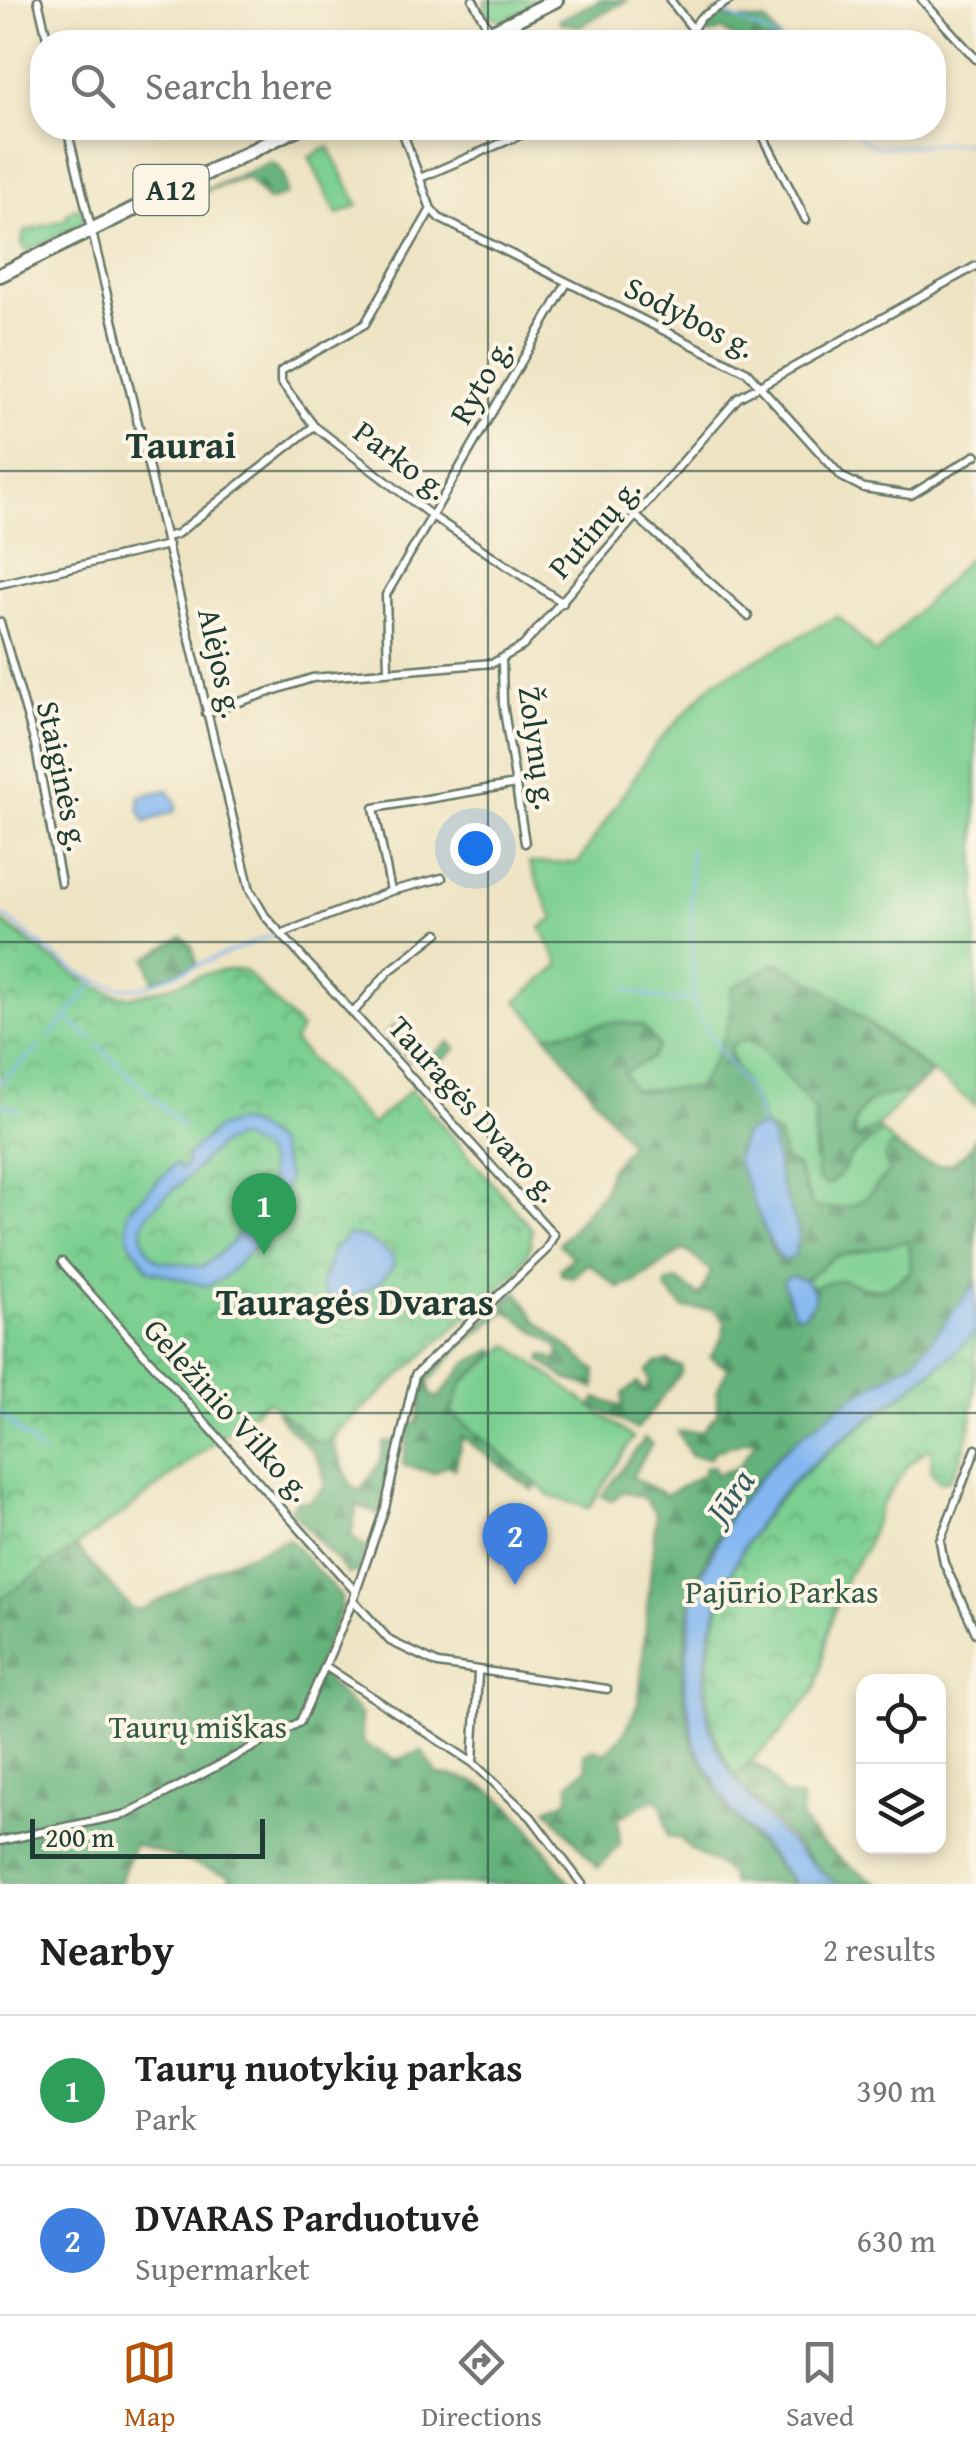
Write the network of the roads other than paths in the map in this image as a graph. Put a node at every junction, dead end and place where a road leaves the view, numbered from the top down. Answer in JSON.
{"nodes":[{"id":1,"x":38,"y":0,"type":"edge"},
{"id":2,"x":472,"y":0,"type":"edge"},
{"id":3,"x":556,"y":0,"type":"edge"},
{"id":4,"x":670,"y":0,"type":"edge"},
{"id":5,"x":730,"y":0,"type":"edge"},
{"id":6,"x":922,"y":0,"type":"edge"},
{"id":7,"x":45,"y":30,"type":"edge"},
{"id":8,"x":489,"y":30,"type":"edge"},
{"id":9,"x":497,"y":30,"type":"edge"},
{"id":10,"x":691,"y":30,"type":"joint"},
{"id":11,"x":976,"y":59,"type":"edge"},
{"id":12,"x":71,"y":140,"type":"edge"},
{"id":13,"x":274,"y":140,"type":"edge"},
{"id":14,"x":406,"y":140,"type":"edge"},
{"id":15,"x":510,"y":140,"type":"edge"},
{"id":16,"x":767,"y":140,"type":"edge"},
{"id":17,"x":420,"y":178,"type":"junction"},
{"id":18,"x":431,"y":209,"type":"junction"},
{"id":19,"x":806,"y":220,"type":"dead end"},
{"id":20,"x":94,"y":229,"type":"junction"},
{"id":21,"x":976,"y":266,"type":"edge"},
{"id":22,"x":0,"y":275,"type":"edge"},
{"id":23,"x":567,"y":283,"type":"junction"},
{"id":24,"x":761,"y":384,"type":"junction"},
{"id":25,"x":314,"y":426,"type":"junction"},
{"id":26,"x":976,"y":455,"type":"edge"},
{"id":27,"x":432,"y":516,"type":"junction"},
{"id":28,"x":637,"y":516,"type":"junction"},
{"id":29,"x":167,"y":541,"type":"junction"},
{"id":30,"x":0,"y":584,"type":"edge"},
{"id":31,"x":563,"y":603,"type":"junction"},
{"id":32,"x":748,"y":616,"type":"dead end"},
{"id":33,"x":0,"y":622,"type":"edge"},
{"id":34,"x":502,"y":660,"type":"junction"},
{"id":35,"x":388,"y":670,"type":"junction"},
{"id":36,"x":206,"y":713,"type":"junction"},
{"id":37,"x":516,"y":784,"type":"junction"},
{"id":38,"x":525,"y":843,"type":"dead end"},
{"id":39,"x":442,"y":878,"type":"dead end"},
{"id":40,"x":61,"y":883,"type":"dead end"},
{"id":41,"x":391,"y":892,"type":"junction"},
{"id":42,"x":438,"y":933,"type":"dead end"},
{"id":43,"x":281,"y":934,"type":"junction"},
{"id":44,"x":354,"y":1013,"type":"junction"},
{"id":45,"x":62,"y":1262,"type":"dead end"},
{"id":46,"x":976,"y":1450,"type":"edge"},
{"id":47,"x":968,"y":1471,"type":"junction"},
{"id":48,"x":976,"y":1479,"type":"edge"},
{"id":49,"x":354,"y":1596,"type":"junction"},
{"id":50,"x":976,"y":1632,"type":"edge"},
{"id":51,"x":325,"y":1666,"type":"junction"},
{"id":52,"x":478,"y":1673,"type":"junction"},
{"id":53,"x":607,"y":1690,"type":"dead end"},
{"id":54,"x":473,"y":1763,"type":"junction"},
{"id":55,"x":0,"y":1841,"type":"edge"},
{"id":56,"x":582,"y":1884,"type":"edge"}],
"edges":[{"from":1,"to":7,"type":"street"},
{"from":2,"to":8,"type":"street"},
{"from":3,"to":9,"type":"highway"},
{"from":4,"to":10,"type":"street"},
{"from":5,"to":10,"type":"street"},
{"from":6,"to":11,"type":"street"},
{"from":12,"to":20,"type":"street","name":"Alėjos g."},
{"from":13,"to":20,"type":"highway","number":"A12"},
{"from":14,"to":17,"type":"street"},
{"from":15,"to":17,"type":"street"},
{"from":16,"to":19,"type":"street"},
{"from":17,"to":18,"type":"street"},
{"from":18,"to":23,"type":"street","name":"Sodybos g."},
{"from":18,"to":25,"type":"street"},
{"from":20,"to":22,"type":"highway","number":"A12"},
{"from":20,"to":29,"type":"street","name":"Alėjos g."},
{"from":21,"to":24,"type":"street","name":"Putinų g."},
{"from":23,"to":24,"type":"street","name":"Sodybos g."},
{"from":23,"to":27,"type":"street","name":"Ryto g."},
{"from":24,"to":26,"type":"street","name":"Sodybos g."},
{"from":24,"to":28,"type":"street","name":"Putinų g."},
{"from":25,"to":27,"type":"street","name":"Parko g."},
{"from":25,"to":29,"type":"street","name":"Parko g."},
{"from":27,"to":31,"type":"street","name":"Parko g."},
{"from":27,"to":35,"type":"street","name":"Ryto g."},
{"from":28,"to":31,"type":"street","name":"Putinų g."},
{"from":28,"to":32,"type":"street"},
{"from":29,"to":30,"type":"street","name":"Parko g."},
{"from":29,"to":36,"type":"street","name":"Alėjos g."},
{"from":31,"to":34,"type":"street","name":"Putinų g."},
{"from":33,"to":40,"type":"street","name":"Staiginės g."},
{"from":34,"to":35,"type":"street"},
{"from":34,"to":37,"type":"street","name":"Žolynų g."},
{"from":35,"to":36,"type":"street"},
{"from":36,"to":43,"type":"street","name":"Alėjos g."},
{"from":37,"to":38,"type":"street","name":"Žolynų g."},
{"from":37,"to":41,"type":"street"},
{"from":39,"to":41,"type":"street"},
{"from":41,"to":43,"type":"street"},
{"from":42,"to":44,"type":"street"},
{"from":43,"to":44,"type":"street","name":"Tauragės Dvaro g."},
{"from":44,"to":49,"type":"street","name":"Tauragės Dvaro g."},
{"from":45,"to":49,"type":"street","name":"Geležinio Vilko g."},
{"from":46,"to":47,"type":"street"},
{"from":47,"to":48,"type":"street"},
{"from":47,"to":50,"type":"street"},
{"from":49,"to":51,"type":"street"},
{"from":49,"to":52,"type":"street"},
{"from":51,"to":54,"type":"street"},
{"from":51,"to":55,"type":"street"},
{"from":52,"to":53,"type":"street"},
{"from":52,"to":54,"type":"street"},
{"from":54,"to":56,"type":"street"}]}
